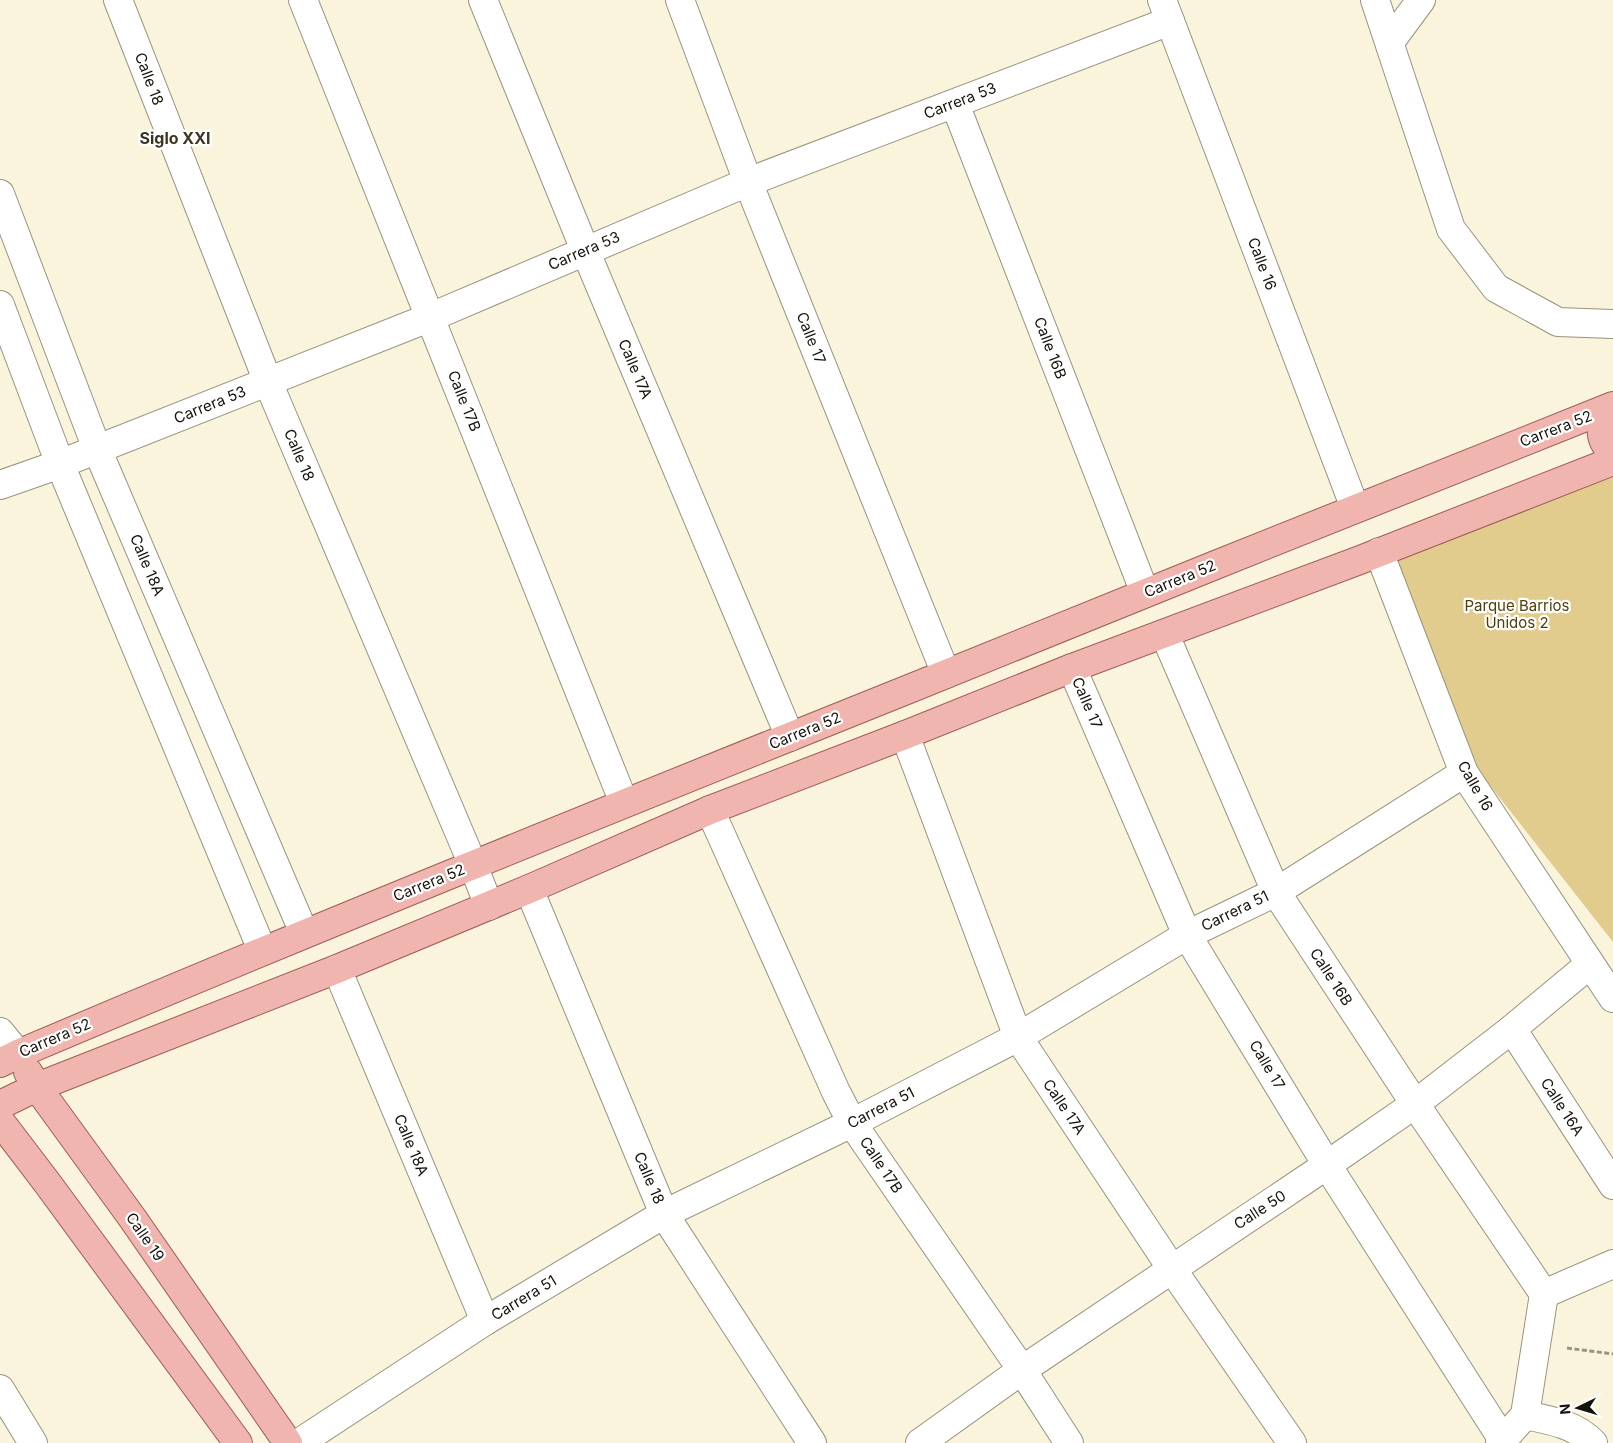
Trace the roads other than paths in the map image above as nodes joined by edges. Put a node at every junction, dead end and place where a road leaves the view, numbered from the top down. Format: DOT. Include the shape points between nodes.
graph roads {
  1 [pos="118,0"];
  2 [pos="303,0"];
  3 [pos="483,0"];
  4 [pos="680,0"];
  5 [pos="1375,0"];
  6 [pos="1421,0"];
  7 [pos="1166,10"];
  8 [pos="1390,42"];
  9 [pos="954,104"];
  10 [pos="748,182"];
  11 [pos="0,194"];
  12 [pos="585,250"];
  13 [pos="0,305"];
  14 [pos="430,317"];
  15 [pos="1613,324"];
  16 [pos="268,382"];
  17 [pos="1613,407"];
  18 [pos="97,449"];
  19 [pos="1613,451"];
  20 [pos="1613,462"];
  21 [pos="60,464"];
  22 [pos="0,485"];
  23 [pos="1355,508"];
  24 [pos="1378,552"];
  25 [pos="1145,593"];
  26 [pos="1165,635"];
  27 [pos="1072,668"];
  28 [pos="946,674"];
  29 [pos="904,735"];
  30 [pos="790,737"];
  31 [pos="1464,773"];
  32 [pos="624,803"];
  33 [pos="710,810"];
  34 [pos="473,865"];
  35 [pos="528,889"];
  36 [pos="1276,892"];
  37 [pos="489,906"];
  38 [pos="304,933"];
  39 [pos="1187,935"];
  40 [pos="262,950"];
  41 [pos="1590,964"];
  42 [pos="337,969"];
  43 [pos="1613,998"];
  44 [pos="1512,1029"];
  45 [pos="0,1032"];
  46 [pos="1018,1037"];
  47 [pos="9,1058"];
  48 [pos="37,1087"];
  49 [pos="1415,1104"];
  50 [pos="0,1105"];
  51 [pos="0,1122"];
  52 [pos="852,1124"];
  53 [pos="1327,1166"];
  54 [pos="1613,1185"];
  55 [pos="664,1214"];
  56 [pos="1613,1264"];
  57 [pos="1172,1268"];
  58 [pos="1544,1294"];
  59 [pos="485,1321"];
  60 [pos="1022,1370"];
  61 [pos="0,1388"];
  62 [pos="1524,1415"];
  63 [pos="932,1440"];
  64 [pos="1502,1442"];
  65 [pos="33,1443"];
  66 [pos="238,1443"];
  67 [pos="288,1443"];
  68 [pos="300,1443"];
  69 [pos="812,1443"];
  70 [pos="1069,1443"];
  71 [pos="1292,1443"];
  72 [pos="1592,1443"];
  1 -- 16 [label="street, Calle 18"];
  2 -- 14 [label="street, Calle 17B"];
  3 -- 12 [label="street, Calle 17A"];
  4 -- 10 [label="street, Calle 17"];
  5 -- 8 [label="street"];
  6 -- 8 [label="street"];
  7 -- 9 [label="street, Carrera 53"];
  7 -- 23 [label="street, Calle 16"];
  8 -- 15 [label="street" via="1451,229 1496,288 1558,322"];
  9 -- 10 [label="street, Carrera 53"];
  9 -- 25 [label="street, Calle 16B"];
  10 -- 12 [label="street, Carrera 53"];
  10 -- 28 [label="street, Calle 17"];
  11 -- 18 [label="street, Calle 18A"];
  12 -- 14 [label="street, Carrera 53"];
  12 -- 30 [label="street, Calle 17A"];
  13 -- 21 [label="street"];
  14 -- 16 [label="street, Carrera 53"];
  14 -- 32 [label="street, Calle 17B"];
  16 -- 18 [label="street, Carrera 53"];
  16 -- 34 [label="street, Calle 18"];
  17 -- 19 [label="main road" via="1606,412 1601,432 1607,447"];
  17 -- 23 [label="main road, Carrera 52"];
  18 -- 21 [label="street, Carrera 53"];
  18 -- 38 [label="street, Calle 18A"];
  20 -- 24 [label="main road"];
  21 -- 22 [label="street, Carrera 53"];
  21 -- 40 [label="street"];
  23 -- 25 [label="main road, Carrera 52"];
  24 -- 26 [label="main road"];
  24 -- 31 [label="street, Calle 16"];
  25 -- 28 [label="main road, Carrera 52"];
  26 -- 27 [label="main road"];
  26 -- 36 [label="street, Calle 16B"];
  27 -- 29 [label="main road"];
  27 -- 39 [label="street, Calle 17"];
  28 -- 30 [label="main road, Carrera 52"];
  29 -- 33 [label="main road"];
  29 -- 46 [label="street, Calle 17A"];
  30 -- 32 [label="main road, Carrera 52"];
  31 -- 36 [label="street, Carrera 51"];
  31 -- 41 [label="street, Calle 16"];
  32 -- 34 [label="main road, Carrera 52"];
  33 -- 35 [label="main road"];
  33 -- 52 [label="street, Calle 17B"];
  34 -- 37 [label="street, Calle 18"];
  34 -- 38 [label="main road, Carrera 52"];
  35 -- 37 [label="main road"];
  35 -- 55 [label="street, Calle 18"];
  36 -- 39 [label="street, Carrera 51"];
  36 -- 49 [label="street, Calle 16B"];
  37 -- 42 [label="main road"];
  38 -- 40 [label="main road, Carrera 52"];
  39 -- 46 [label="street, Carrera 51"];
  39 -- 53 [label="street, Calle 17"];
  40 -- 47 [label="main road, Carrera 52"];
  41 -- 43 [label="street, Calle 16"];
  41 -- 44 [label="street, Calle 50"];
  42 -- 48 [label="main road"];
  42 -- 59 [label="street, Calle 18A"];
  44 -- 49 [label="street, Calle 50"];
  44 -- 54 [label="street, Calle 16A"];
  45 -- 47 [label="street, Calle 19"];
  46 -- 52 [label="street, Carrera 51"];
  46 -- 57 [label="street, Calle 17A"];
  47 -- 48 [label="main road, Calle 19"];
  48 -- 50 [label="main road"];
  48 -- 67 [label="main road, Calle 19"];
  49 -- 53 [label="street, Calle 50"];
  49 -- 58 [label="street, Calle 16B"];
  51 -- 66 [label="main road"];
  52 -- 55 [label="street, Carrera 51"];
  52 -- 60 [label="street, Calle 17B"];
  53 -- 57 [label="street, Calle 50"];
  53 -- 64 [label="street, Calle 17"];
  55 -- 59 [label="street, Carrera 51"];
  55 -- 69 [label="street, Calle 18"];
  56 -- 58 [label="street"];
  57 -- 60 [label="street, Calle 50"];
  57 -- 71 [label="street, Calle 17A"];
  58 -- 62 [label="street"];
  59 -- 68 [label="street, Carrera 51"];
  60 -- 63 [label="street, Calle 50"];
  60 -- 70 [label="street, Calle 17B"];
  61 -- 65 [label="street"];
  62 -- 64 [label="street"];
  62 -- 72 [label="street" via="1557,1422 1584,1433"];
}
